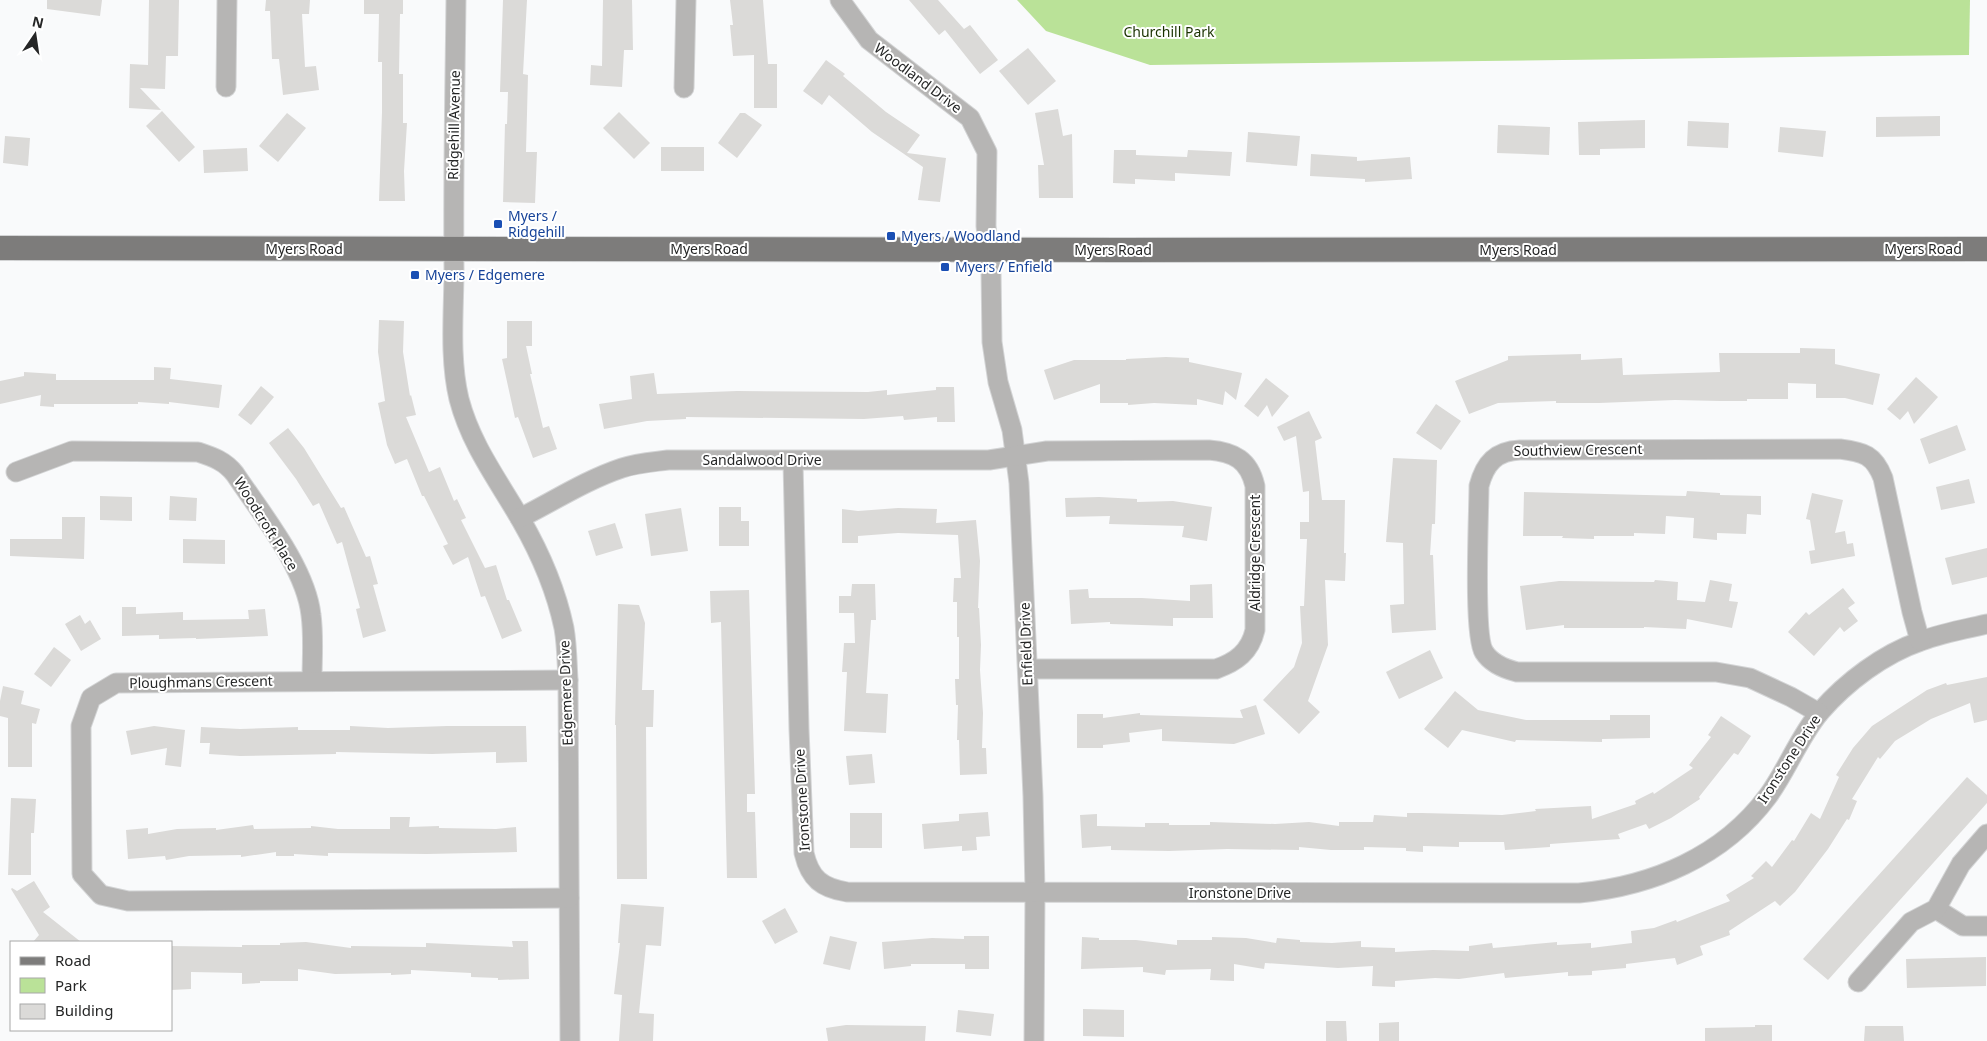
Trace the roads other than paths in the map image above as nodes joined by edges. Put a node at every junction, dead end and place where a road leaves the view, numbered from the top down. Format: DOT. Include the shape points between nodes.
graph roads {
  1 [pos="227,0"];
  2 [pos="456,0"];
  3 [pos="686,0"];
  4 [pos="840,0"];
  5 [pos="226,87"];
  6 [pos="684,88"];
  7 [pos="0,248"];
  8 [pos="454,249"];
  9 [pos="988,249"];
  10 [pos="1987,249"];
  11 [pos="1016,456"];
  12 [pos="793,461"];
  13 [pos="16,472"];
  14 [pos="520,518"];
  15 [pos="1987,624"];
  16 [pos="1920,641"];
  17 [pos="1028,669"];
  18 [pos="568,680"];
  19 [pos="312,681"];
  20 [pos="1819,713"];
  21 [pos="1987,834"];
  22 [pos="1035,892"];
  23 [pos="569,898"];
  24 [pos="1936,909"];
  25 [pos="1987,926"];
  26 [pos="1858,982"];
  27 [pos="570,1041"];
  28 [pos="1034,1041"];
  1 -- 5 [label="street"];
  2 -- 8 [label="street, Ridgehill Avenue"];
  3 -- 6 [label="street"];
  4 -- 9 [label="street, Woodland Drive" via="869,40 970,118 987,152"];
  7 -- 8 [label="main road, Myers Road"];
  8 -- 9 [label="main road, Myers Road"];
  8 -- 14 [label="street, Edgemere Drive" via="454,337 459,399 484,460"];
  9 -- 10 [label="main road, Myers Road"];
  9 -- 11 [label="street, Enfield Drive" via="994,362"];
  11 -- 12 [label="street, Sandalwood Drive" via="989,460"];
  11 -- 17 [label="street, Enfield Drive"];
  11 -- 17 [label="street, Aldridge Crescent" via="1047,451 1220,451 1240,458 1255,486 1254,630 1252,641 1240,657 1216,669"];
  12 -- 14 [label="street, Sandalwood Drive" via="678,460 644,463 583,484"];
  12 -- 22 [label="street, Ironstone Drive" via="804,843 812,875 833,890 848,892"];
  13 -- 19 [label="street, Woodcroft Place" via="72,451 198,452 224,462 290,558 303,584 311,615"];
  14 -- 18 [label="street, Edgemere Drive" via="537,549 556,598 564,630"];
  15 -- 16 [label="street, Ironstone Drive"];
  16 -- 20 [label="street, Ironstone Drive" via="1866,671"];
  16 -- 20 [label="street, Southview Crescent" via="1883,478 1873,459 1864,453 1840,449 1508,450 1489,463 1479,486 1478,627 1484,651 1495,662 1517,672 1699,671 1730,674 1769,686"];
  17 -- 22 [label="street, Enfield Drive"];
  18 -- 19 [label="street, Ploughmans Crescent"];
  18 -- 23 [label="street, Edgemere Drive"];
  19 -- 23 [label="street, Ploughmans Crescent" via="116,683 91,698 81,726 82,874 101,895 128,901"];
  20 -- 22 [label="street, Ironstone Drive" via="1768,796 1731,834 1687,864 1633,885 1579,894"];
  21 -- 24 [label="street" via="1961,864"];
  22 -- 28 [label="street, Enfield Drive"];
  23 -- 27 [label="street, Edgemere Drive"];
  24 -- 25 [label="street" via="1963,926"];
  24 -- 26 [label="street" via="1911,922"];
}
